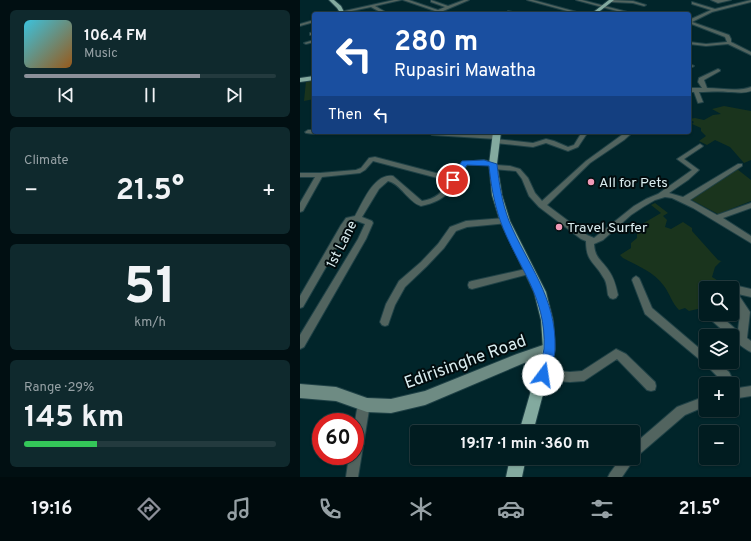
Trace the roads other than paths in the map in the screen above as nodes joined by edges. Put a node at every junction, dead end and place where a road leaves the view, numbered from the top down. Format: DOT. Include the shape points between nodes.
graph roads {
  1 [pos="331,0"];
  2 [pos="400,0"];
  3 [pos="404,0"];
  4 [pos="467,0"];
  5 [pos="529,0"];
  6 [pos="578,0"];
  7 [pos="612,0"];
  8 [pos="712,0"];
  9 [pos="729,0"];
  10 [pos="751,1"];
  11 [pos="432,2"];
  12 [pos="693,3"];
  13 [pos="644,5"];
  14 [pos="372,6"];
  15 [pos="602,6"];
  16 [pos="448,7"];
  17 [pos="715,10"];
  18 [pos="342,12"];
  19 [pos="346,12"];
  20 [pos="383,12"];
  21 [pos="434,12"];
  22 [pos="438,12"];
  23 [pos="574,12"];
  24 [pos="595,12"];
  25 [pos="624,12"];
  26 [pos="691,21"];
  27 [pos="312,22"];
  28 [pos="691,23"];
  29 [pos="300,24"];
  30 [pos="312,42"];
  31 [pos="306,43"];
  32 [pos="691,43"];
  33 [pos="729,43"];
  34 [pos="751,54"];
  35 [pos="718,70"];
  36 [pos="312,78"];
  37 [pos="300,80"];
  38 [pos="751,89"];
  39 [pos="691,90"];
  40 [pos="696,91"];
  41 [pos="706,91"];
  42 [pos="700,102"];
  43 [pos="434,134"];
  44 [pos="584,134"];
  45 [pos="628,134"];
  46 [pos="496,137"];
  47 [pos="700,146"];
  48 [pos="740,165"];
  49 [pos="493,166"];
  50 [pos="300,175"];
  51 [pos="320,175"];
  52 [pos="453,180"];
  53 [pos="660,195"];
  54 [pos="684,200"];
  55 [pos="542,205"];
  56 [pos="747,206"];
  57 [pos="300,209"];
  58 [pos="751,213"];
  59 [pos="358,218"];
  60 [pos="716,218"];
  61 [pos="505,221"];
  62 [pos="590,239"];
  63 [pos="751,240"];
  64 [pos="530,271"];
  65 [pos="636,280"];
  66 [pos="472,285"];
  67 [pos="739,290"];
  68 [pos="751,293"];
  69 [pos="613,295"];
  70 [pos="739,303"];
  71 [pos="300,304"];
  72 [pos="719,321"];
  73 [pos="385,322"];
  74 [pos="742,340"];
  75 [pos="300,344"];
  76 [pos="751,347"];
  77 [pos="549,349"];
  78 [pos="699,354"];
  79 [pos="717,369"];
  80 [pos="543,375"];
  81 [pos="726,377"];
  82 [pos="651,386"];
  83 [pos="739,390"];
  84 [pos="300,391"];
  85 [pos="751,391"];
  86 [pos="364,404"];
  87 [pos="699,404"];
  88 [pos="528,425"];
  89 [pos="640,447"];
  90 [pos="517,465"];
  91 [pos="623,465"];
  92 [pos="352,477"];
  93 [pos="514,477"];
  94 [pos="614,477"];
  1 -- 18 [label="main road" via="339,6"];
  2 -- 14 [label="street"];
  3 -- 21 [label="street"];
  4 -- 16 [label="street"];
  5 -- 23 [label="street"];
  6 -- 15 [label="street"];
  7 -- 13 [label="street"];
  7 -- 15 [label="main road"];
  8 -- 9 [label="street"];
  10 -- 17 [label="street"];
  11 -- 16 [label="street"];
  12 -- 17 [label="street"];
  14 -- 19 [label="street"];
  14 -- 20 [label="street"];
  15 -- 24 [label="main road"];
  15 -- 25 [label="street"];
  16 -- 22 [label="street"];
  17 -- 26 [label="street"];
  27 -- 29 [label="street"];
  28 -- 33 [label="street" via="727,36"];
  30 -- 31 [label="street"];
  32 -- 33 [label="street"];
  33 -- 34 [label="street"];
  35 -- 41 [label="street" via="701,79 700,82"];
  36 -- 37 [label="main road"];
  38 -- 41 [label="street" via="744,92"];
  39 -- 40 [label="street"];
  40 -- 41 [label="street"];
  40 -- 42 [label="street"];
  43 -- 46 [label="street"];
  44 -- 46 [label="street" via="576,146 568,149 546,141 533,145"];
  45 -- 55 [label="street" via="588,162"];
  46 -- 49 [label="main road"];
  47 -- 53 [label="street" via="680,159 696,170"];
  48 -- 54 [label="street"];
  49 -- 52 [label="street" via="484,162 465,163"];
  49 -- 55 [label="street" via="518,170 525,178 532,194"];
  49 -- 61 [label="main road" via="497,195"];
  50 -- 51 [label="street"];
  51 -- 52 [label="street" via="358,172 375,159"];
  51 -- 57 [label="street"];
  52 -- 59 [label="street, 1st Lane" via="445,194 435,202 421,204 400,184 387,177 372,193"];
  53 -- 54 [label="street" via="670,195"];
  53 -- 62 [label="street" via="634,209 602,237 595,241"];
  54 -- 60 [label="street"];
  55 -- 62 [label="street"];
  56 -- 58 [label="street"];
  56 -- 60 [label="street"];
  59 -- 71 [label="street" via="349,220 344,227"];
  59 -- 75 [label="street, 1st Lane" via="369,223 362,239"];
  60 -- 63 [label="street"];
  61 -- 64 [label="main road"];
  61 -- 73 [label="street" via="466,224 453,229 441,246 402,284"];
  62 -- 69 [label="street" via="591,254 609,280"];
  64 -- 66 [label="street"];
  64 -- 77 [label="main road" via="540,292 547,320"];
  65 -- 78 [label="street" via="648,311"];
  67 -- 68 [label="street"];
  70 -- 74 [label="street" via="745,312"];
  72 -- 74 [label="street"];
  74 -- 76 [label="street"];
  77 -- 80 [label="main road"];
  77 -- 86 [label="main road, Edirisinghe Road" via="425,398 392,406"];
  79 -- 81 [label="street"];
  80 -- 82 [label="street" via="570,378 584,376 616,354"];
  80 -- 88 [label="main road"];
  83 -- 85 [label="street"];
  84 -- 86 [label="main road, Edirisinghe Road" via="336,394"];
  86 -- 92 [label="street"];
  87 -- 89 [label="street" via="681,411"];
  90 -- 93 [label="main road"];
  91 -- 94 [label="street"];
}
